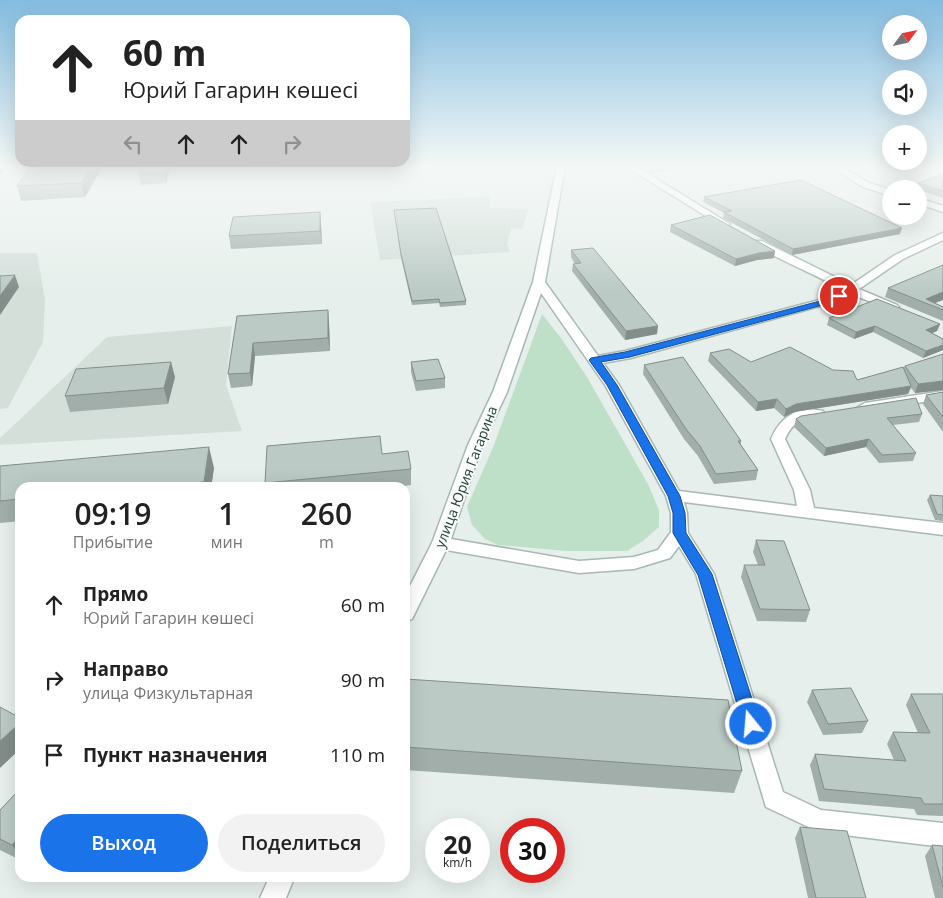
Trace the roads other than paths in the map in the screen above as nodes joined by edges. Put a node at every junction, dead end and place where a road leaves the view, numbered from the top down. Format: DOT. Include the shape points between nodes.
graph roads {
  1 [pos="553,208"];
  2 [pos="695,208"];
  3 [pos="943,236"];
  4 [pos="539,282"];
  5 [pos="851,290"];
  6 [pos="906,312"];
  7 [pos="594,360"];
  8 [pos="943,395"];
  9 [pos="849,409"];
  10 [pos="831,412"];
  11 [pos="674,496"];
  12 [pos="806,511"];
  13 [pos="943,529"];
  14 [pos="680,533"];
  15 [pos="441,543"];
  16 [pos="410,604"];
  17 [pos="943,835"];
  18 [pos="280,882"];
  19 [pos="273,898"];
  1 -- 4 [label="street, улица Юрия Гагарина"];
  2 -- 5 [label="street"];
  3 -- 5 [label="street" via="899,257"];
  4 -- 7 [label="street"];
  4 -- 15 [label="street, улица Юрия Гагарина" via="500,392 475,445"];
  5 -- 6 [label="street"];
  5 -- 7 [label="street" via="827,301 626,355"];
  7 -- 11 [label="street" via="612,385"];
  8 -- 9 [label="street"];
  10 -- 12 [label="street" via="794,418 783,425 778,439 802,490"];
  11 -- 12 [label="street"];
  11 -- 14 [label="street"];
  12 -- 13 [label="street"];
  14 -- 15 [label="street" via="664,554 634,563 579,568"];
  14 -- 17 [label="street" via="705,574 774,799 819,821"];
  15 -- 16 [label="street, улица Юрия Гагарина"];
  18 -- 19 [label="street"];
}
